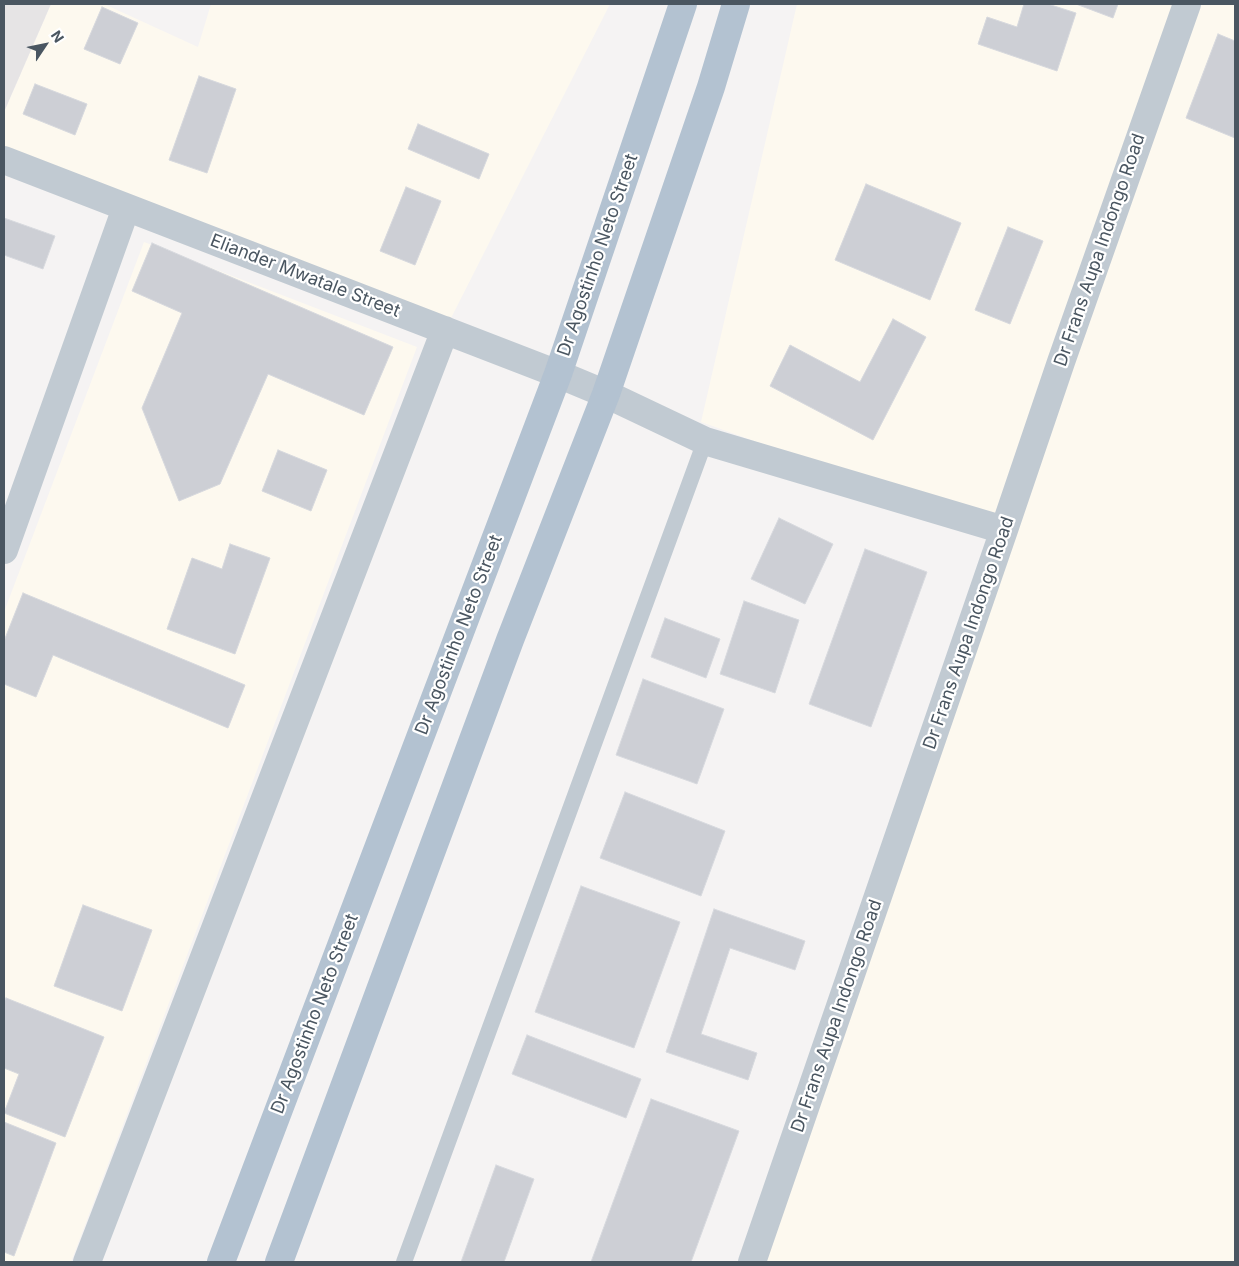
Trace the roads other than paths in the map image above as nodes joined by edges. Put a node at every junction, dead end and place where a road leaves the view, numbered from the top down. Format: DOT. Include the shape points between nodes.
graph roads {
  1 [pos="684,4"];
  2 [pos="736,4"];
  3 [pos="1187,4"];
  4 [pos="4,160"];
  5 [pos="126,208"];
  6 [pos="446,330"];
  7 [pos="558,374"];
  8 [pos="606,394"];
  9 [pos="705,441"];
  10 [pos="1004,530"];
  11 [pos="4,550"];
  12 [pos="87,1262"];
  13 [pos="221,1262"];
  14 [pos="279,1262"];
  15 [pos="404,1262"];
  16 [pos="752,1262"];
  1 -- 7 [label="main road, Dr Agostinho Neto Street"];
  2 -- 8 [label="main road" via="711,87"];
  3 -- 10 [label="street, Dr Frans Aupa Indongo Road"];
  4 -- 5 [label="street, Eliander Mwatale Street"];
  5 -- 6 [label="street, Eliander Mwatale Street"];
  5 -- 11 [label="street"];
  6 -- 7 [label="street, Eliander Mwatale Street"];
  6 -- 12 [label="street"];
  7 -- 8 [label="street, Eliander Mwatale Street"];
  7 -- 13 [label="main road, Dr Agostinho Neto Street"];
  8 -- 9 [label="street, Eliander Mwatale Street"];
  8 -- 14 [label="main road" via="510,640"];
  9 -- 10 [label="street, Eliander Mwatale Street"];
  9 -- 15 [label="lane"];
  10 -- 16 [label="street, Dr Frans Aupa Indongo Road"];
}
